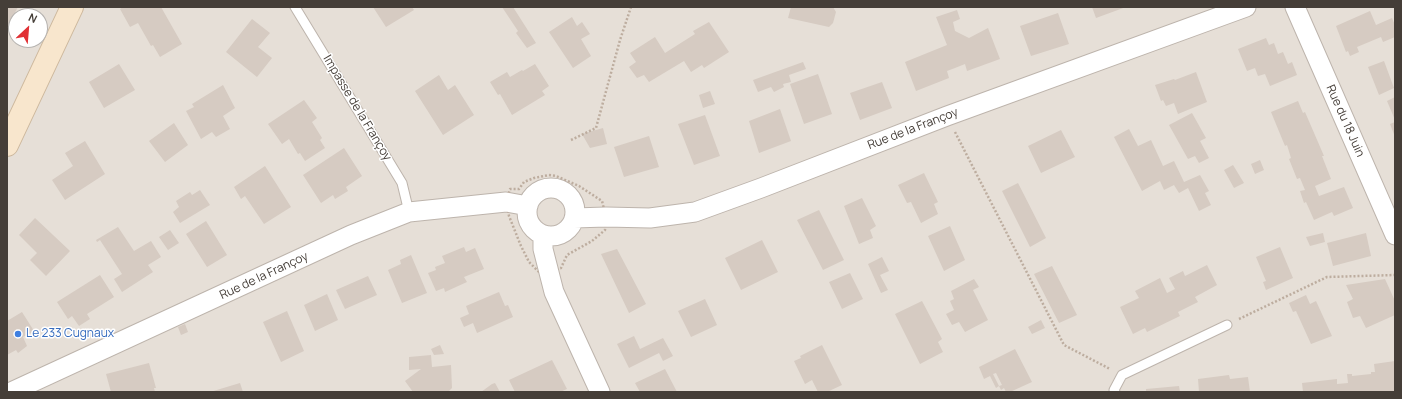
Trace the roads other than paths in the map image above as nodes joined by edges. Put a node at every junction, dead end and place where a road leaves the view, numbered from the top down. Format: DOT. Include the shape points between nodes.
graph roads {
  1 [pos="72,7"];
  2 [pos="296,7"];
  3 [pos="1246,7"];
  4 [pos="1295,7"];
  5 [pos="7,145"];
  6 [pos="528,206"];
  7 [pos="409,212"];
  8 [pos="574,218"];
  9 [pos="543,234"];
  10 [pos="1395,235"];
  11 [pos="1227,325"];
  12 [pos="11,392"];
  13 [pos="600,392"];
  14 [pos="1115,392"];
  1 -- 5 [label="street"];
  2 -- 7 [label="lane, Impasse de la Françoy" via="402,183"];
  3 -- 8 [label="street, Rue de la Françoy" via="947,116 696,212 650,218"];
  4 -- 10 [label="street, Rue du 18 Juin"];
  6 -- 7 [label="street, Rue de la Françoy" via="506,202"];
  6 -- 8 [label="street" via="538,192 547,188 558,189 572,201"];
  6 -- 9 [label="street" via="531,225"];
  7 -- 12 [label="street, Rue de la Françoy" via="351,235"];
  8 -- 9 [label="street" via="564,232 555,236"];
  9 -- 13 [label="street" via="543,249 554,292"];
  11 -- 14 [label="lane" via="1122,375"];
}
